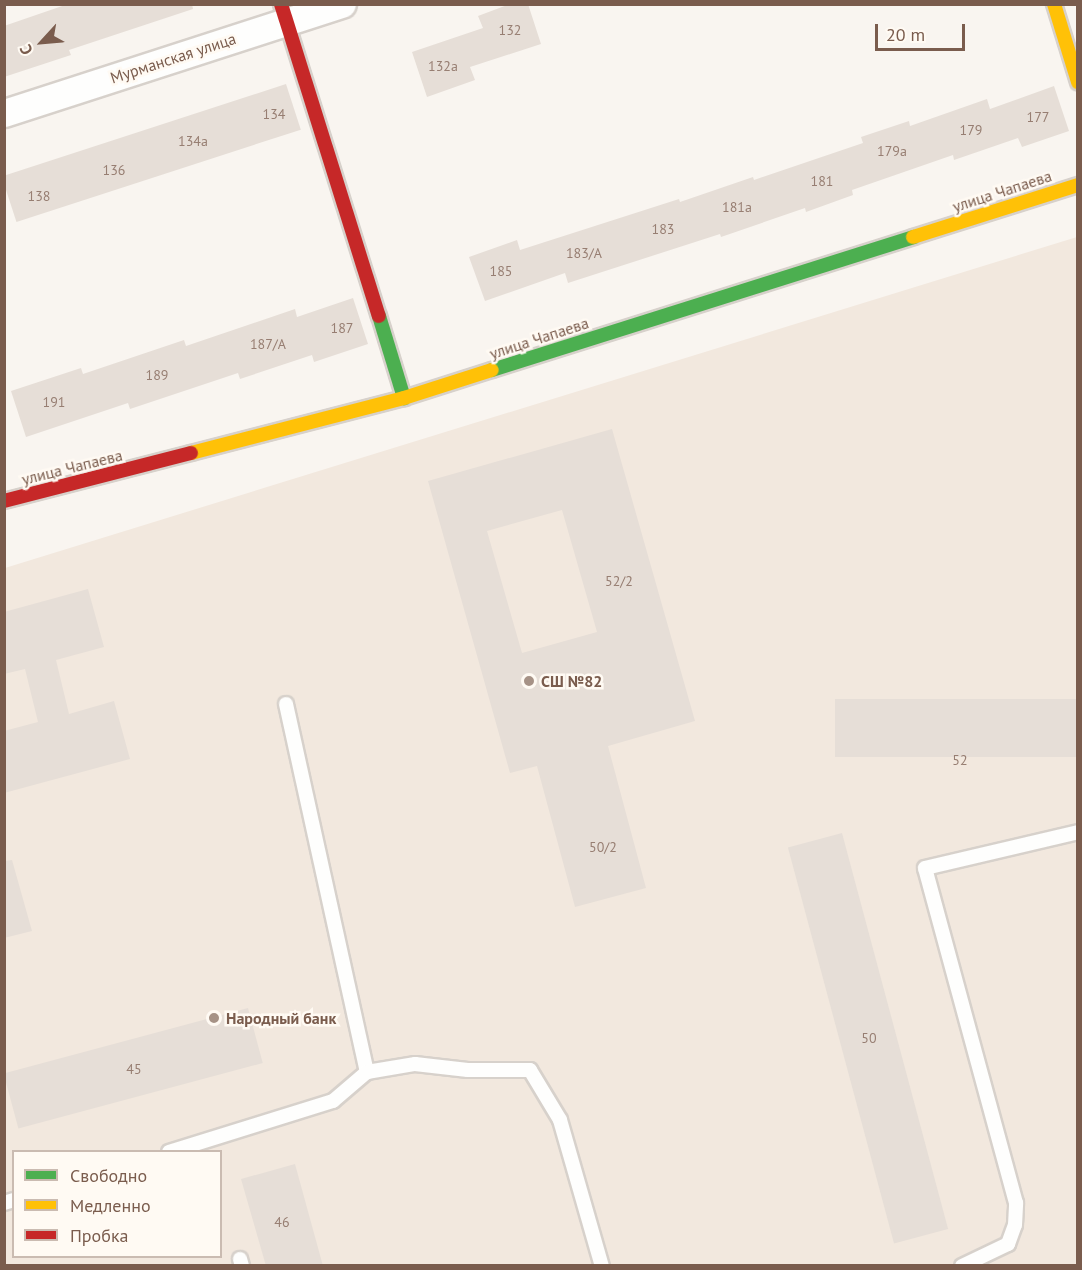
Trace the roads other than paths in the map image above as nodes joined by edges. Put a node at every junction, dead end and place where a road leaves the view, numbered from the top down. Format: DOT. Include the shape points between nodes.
graph roads {
  1 [pos="342,4"];
  2 [pos="1054,4"];
  3 [pos="284,13"];
  4 [pos="1077,82"];
  5 [pos="4,113"];
  6 [pos="1077,185"];
  7 [pos="404,398"];
  8 [pos="4,501"];
  9 [pos="286,704"];
  10 [pos="1077,832"];
  11 [pos="367,1072"];
  12 [pos="175,1150"];
  13 [pos="602,1266"];
  14 [pos="962,1266"];
  1 -- 3 [label="street, Мурманская улица"];
  2 -- 4 [label="street"];
  3 -- 5 [label="street, Мурманская улица"];
  3 -- 7 [label="street"];
  6 -- 7 [label="street, улица Чапаева"];
  7 -- 8 [label="street, улица Чапаева"];
  9 -- 11 [label="lane"];
  10 -- 14 [label="lane" via="925,868 1016,1203 1015,1225 1008,1244"];
  11 -- 12 [label="lane" via="333,1101"];
  11 -- 13 [label="lane" via="415,1064 468,1070 530,1070 560,1120"];
}
